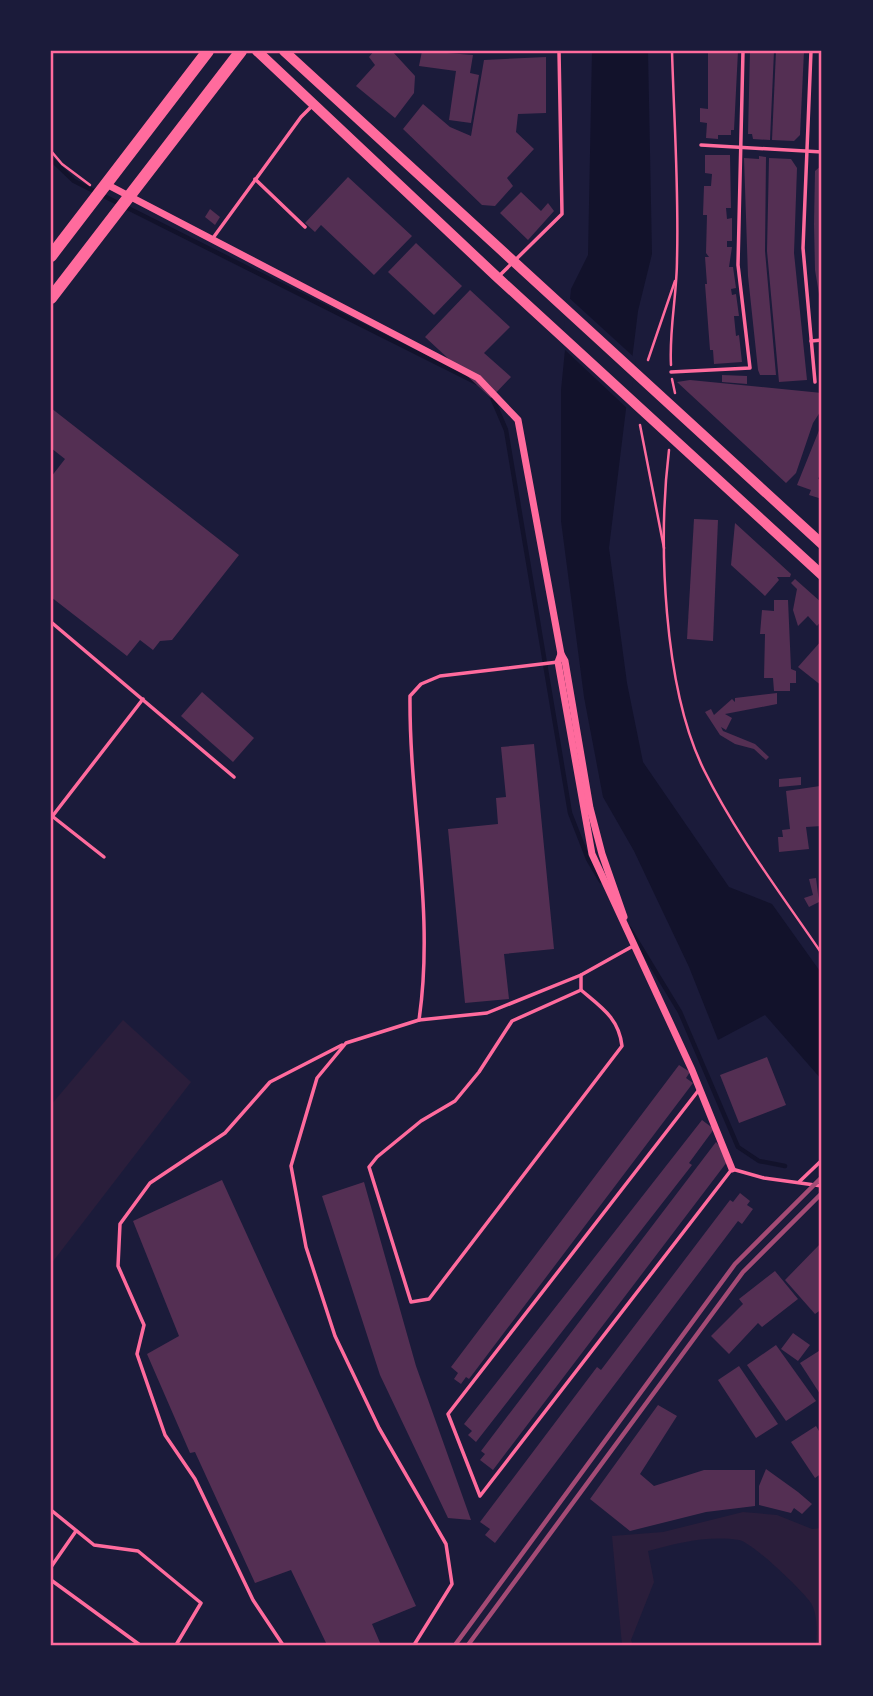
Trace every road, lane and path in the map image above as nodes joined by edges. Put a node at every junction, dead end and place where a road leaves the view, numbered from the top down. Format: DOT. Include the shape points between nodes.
graph roads {
  1 [pos="208,51"];
  2 [pos="240,51"];
  3 [pos="257,51"];
  4 [pos="284,51"];
  5 [pos="559,51"];
  6 [pos="672,51"];
  7 [pos="743,51"];
  8 [pos="811,51"];
  9 [pos="314,104"];
  10 [pos="701,145"];
  11 [pos="740,146"];
  12 [pos="51,151"];
  13 [pos="807,151"];
  14 [pos="822,152"];
  15 [pos="255,179"];
  16 [pos="104,188"];
  17 [pos="129,198"];
  18 [pos="305,227"];
  19 [pos="211,240"];
  20 [pos="51,256"];
  21 [pos="514,264"];
  22 [pos="677,275"];
  23 [pos="497,277"];
  24 [pos="51,298"];
  25 [pos="822,340"];
  26 [pos="811,341"];
  27 [pos="648,360"];
  28 [pos="671,372"];
  29 [pos="815,382"];
  30 [pos="679,414"];
  31 [pos="640,425"];
  32 [pos="671,436"];
  33 [pos="822,544"];
  34 [pos="665,551"];
  35 [pos="822,575"];
  36 [pos="51,622"];
  37 [pos="559,658"];
  38 [pos="144,699"];
  39 [pos="234,777"];
  40 [pos="51,817"];
  41 [pos="104,858"];
  42 [pos="633,946"];
  43 [pos="822,954"];
  44 [pos="581,975"];
  45 [pos="581,990"];
  46 [pos="419,1020"];
  47 [pos="346,1043"];
  48 [pos="698,1091"];
  49 [pos="822,1160"];
  50 [pos="732,1169"];
  51 [pos="799,1182"];
  52 [pos="822,1186"];
  53 [pos="51,1510"];
  54 [pos="77,1531"];
  55 [pos="51,1567"];
  56 [pos="51,1580"];
  57 [pos="140,1645"];
  58 [pos="176,1645"];
  59 [pos="283,1645"];
  60 [pos="414,1645"];
  1 -- 16 [label="main road"];
  2 -- 17 [label="main road"];
  3 -- 9 [label="main road"];
  4 -- 21 [label="main road"];
  5 -- 21 [label="lane" via="562,214"];
  6 -- 22 [label="path" via="679,182"];
  7 -- 11 [label="lane"];
  8 -- 13 [label="lane"];
  9 -- 15 [label="lane"];
  9 -- 23 [label="main road"];
  10 -- 11 [label="lane"];
  11 -- 13 [label="lane"];
  11 -- 28 [label="lane" via="738,265 750,368"];
  12 -- 16 [label="path" via="76,177"];
  13 -- 14 [label="lane"];
  13 -- 26 [label="lane" via="803,248"];
  15 -- 18 [label="lane"];
  15 -- 19 [label="lane"];
  16 -- 17 [label="street"];
  16 -- 20 [label="main road"];
  17 -- 19 [label="street"];
  17 -- 24 [label="main road"];
  19 -- 37 [label="street" via="478,378 518,420"];
  21 -- 23 [label="lane"];
  21 -- 30 [label="main road"];
  22 -- 27 [label="path"];
  22 -- 28 [label="path"];
  23 -- 32 [label="main road"];
  25 -- 26 [label="lane"];
  26 -- 29 [label="lane"];
  28 -- 30 [label="path"];
  30 -- 33 [label="main road"];
  31 -- 34 [label="path"];
  32 -- 34 [label="path"];
  32 -- 35 [label="main road"];
  34 -- 43 [label="path" via="668,628 684,709 704,769"];
  36 -- 38 [label="lane"];
  37 -- 42 [label="street" via="565,661 593,820"];
  37 -- 46 [label="lane" via="440,676 421,684 410,696 425,895 426,975"];
  38 -- 39 [label="lane"];
  38 -- 40 [label="lane"];
  40 -- 41 [label="lane"];
  42 -- 44 [label="lane"];
  42 -- 48 [label="street"];
  44 -- 45 [label="lane"];
  44 -- 46 [label="lane" via="487,1013"];
  45 -- 45 [label="lane" via="512,1021 454,1101 421,1121 369,1167 411,1302 429,1299 622,1046 620,1029 611,1015"];
  46 -- 47 [label="lane"];
  47 -- 59 [label="lane" via="270,1082 225,1133 150,1183 120,1224 118,1266 144,1325 137,1354 165,1435 195,1479 253,1600"];
  47 -- 60 [label="lane" via="317,1078 291,1166 306,1247 335,1336 379,1428 446,1544 452,1584"];
  48 -- 50 [label="street"];
  48 -- 50 [label="lane" via="448,1415 480,1496"];
  49 -- 51 [label="lane"];
  50 -- 51 [label="lane"];
  51 -- 52 [label="lane"];
  53 -- 54 [label="lane"];
  54 -- 55 [label="lane"];
  54 -- 58 [label="lane" via="94,1545 138,1551 201,1603"];
  56 -- 57 [label="lane"];
}
